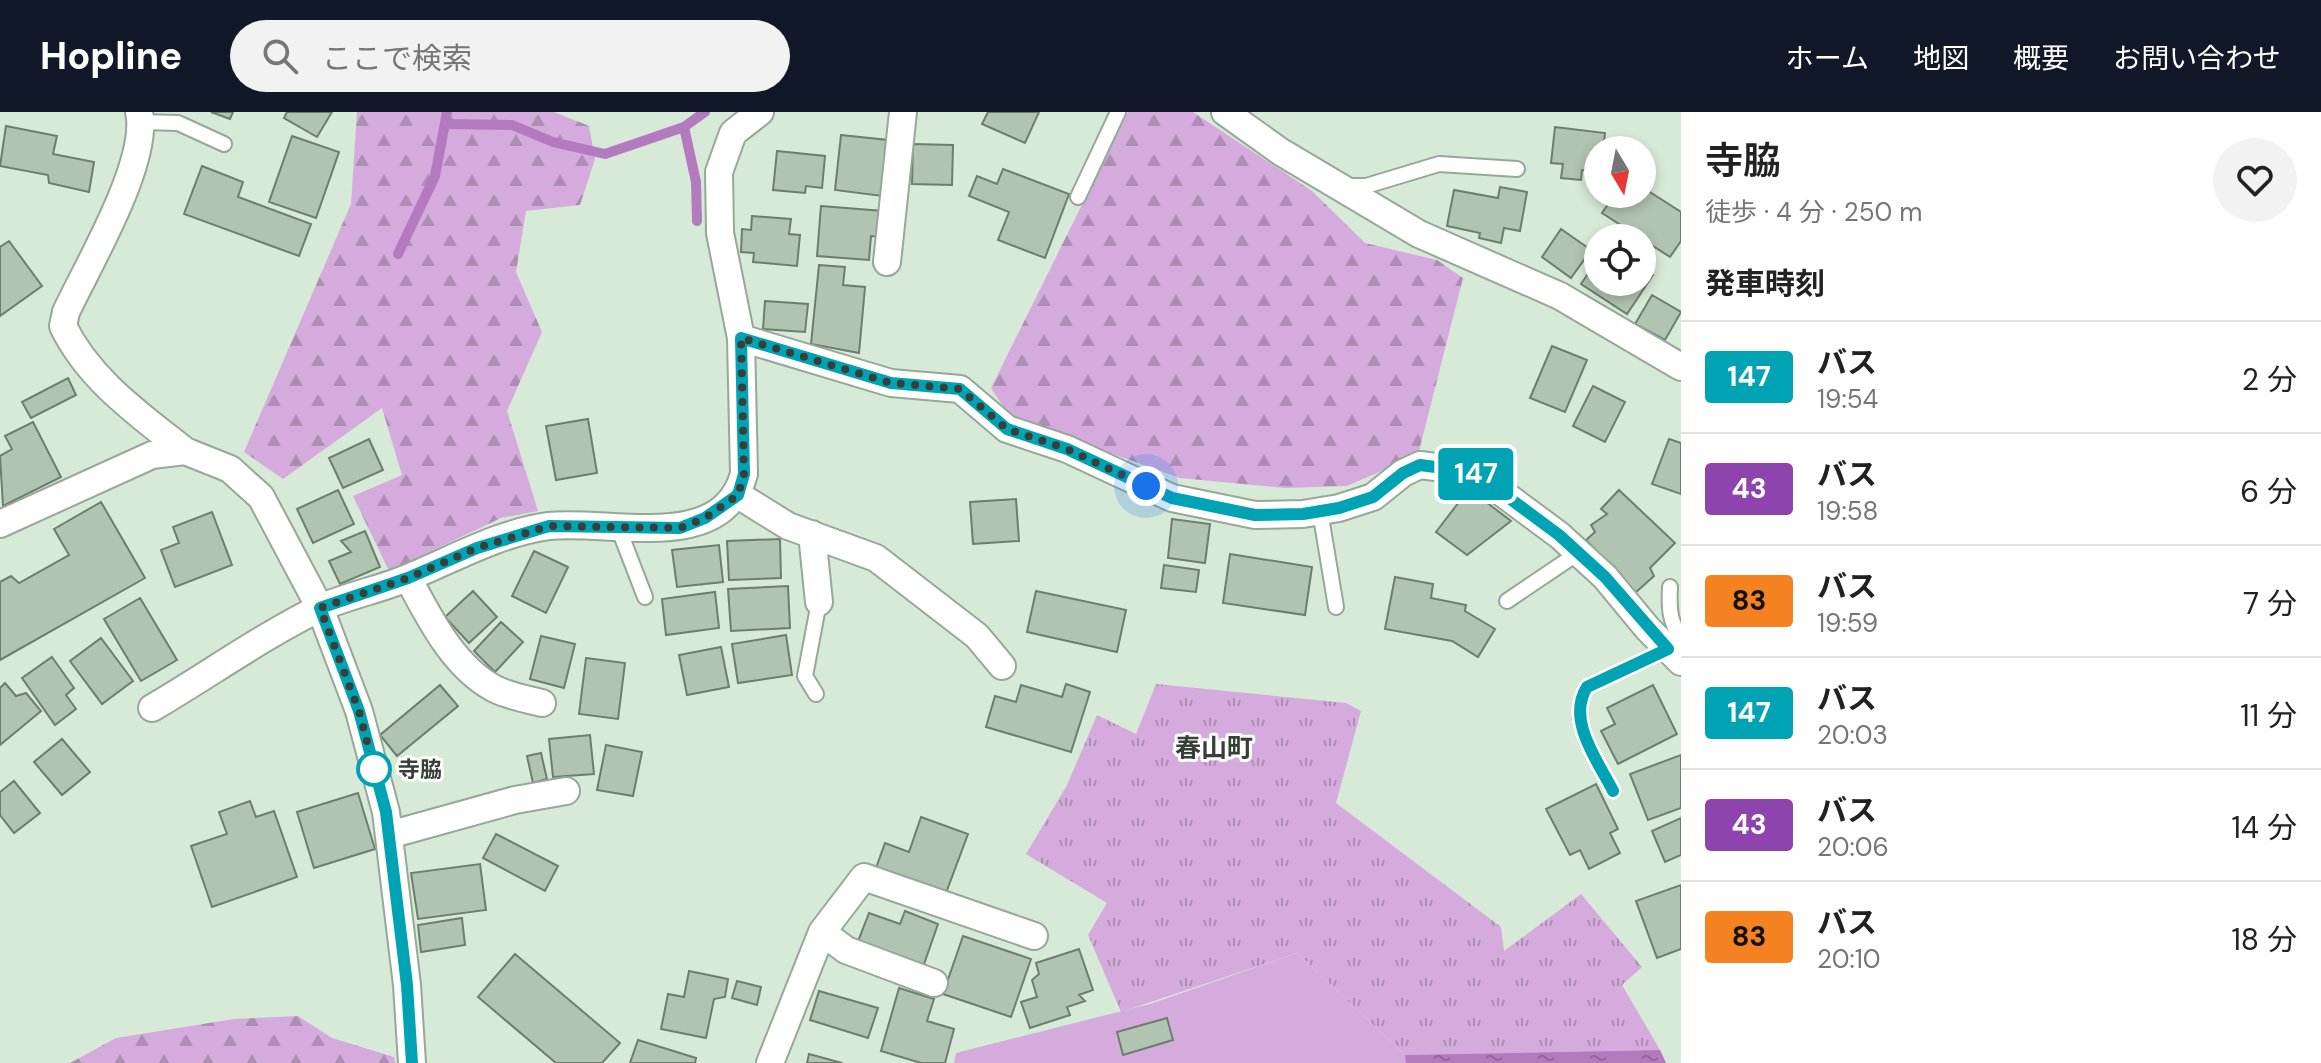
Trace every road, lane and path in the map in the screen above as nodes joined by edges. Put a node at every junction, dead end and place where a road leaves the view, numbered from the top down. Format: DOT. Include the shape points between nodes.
graph roads {
  1 [pos="760,112"];
  2 [pos="903,112"];
  3 [pos="1118,112"];
  4 [pos="1225,112"];
  5 [pos="140,117"];
  6 [pos="224,144"];
  7 [pos="1517,169"];
  8 [pos="1338,187"];
  9 [pos="1078,197"];
  10 [pos="887,262"];
  11 [pos="741,338"];
  12 [pos="1681,367"];
  13 [pos="185,451"];
  14 [pos="738,495"];
  15 [pos="1320,511"];
  16 [pos="0,524"];
  17 [pos="618,527"];
  18 [pos="812,534"];
  19 [pos="1578,553"];
  20 [pos="408,578"];
  21 [pos="1670,587"];
  22 [pos="645,597"];
  23 [pos="1507,601"];
  24 [pos="819,602"];
  25 [pos="1336,607"];
  26 [pos="320,608"];
  27 [pos="1678,647"];
  28 [pos="1002,666"];
  29 [pos="816,694"];
  30 [pos="542,703"];
  31 [pos="152,708"];
  32 [pos="566,791"];
  33 [pos="1613,791"];
  34 [pos="389,835"];
  35 [pos="822,932"];
  36 [pos="1034,936"];
  37 [pos="934,983"];
  38 [pos="412,1063"];
  39 [pos="770,1063"];
  1 -- 11 [label="street" via="733,133 719,172 720,233"];
  2 -- 10 [label="street"];
  3 -- 9 [label="lane"];
  4 -- 8 [label="street"];
  5 -- 6 [label="lane" via="178,123"];
  5 -- 13 [label="street" via="141,142 131,174 63,326 81,357 120,399"];
  7 -- 8 [label="lane" via="1439,164 1366,186"];
  8 -- 12 [label="street" via="1419,234 1560,296"];
  11 -- 14 [label="street" via="744,474"];
  11 -- 15 [label="street" via="891,383 960,389 1007,429 1067,449 1172,498 1255,515"];
  13 -- 16 [label="street" via="152,455"];
  13 -- 26 [label="street" via="230,469 261,497"];
  14 -- 17 [label="street" via="680,528"];
  14 -- 18 [label="street" via="788,526"];
  15 -- 19 [label="street" via="1373,497 1420,465 1474,472"];
  15 -- 25 [label="lane"];
  17 -- 20 [label="street" via="549,526 477,548"];
  17 -- 22 [label="lane"];
  18 -- 24 [label="street"];
  18 -- 28 [label="street" via="876,558 977,636"];
  19 -- 23 [label="lane"];
  19 -- 27 [label="street"];
  20 -- 26 [label="street"];
  20 -- 30 [label="street" via="436,631 471,669 493,688"];
  21 -- 27 [label="lane" via="1668,610"];
  24 -- 29 [label="lane" via="805,676"];
  26 -- 31 [label="street"];
  26 -- 34 [label="street" via="359,711"];
  27 -- 33 [label="lane" via="1587,687 1580,698 1583,730"];
  32 -- 34 [label="street"];
  34 -- 38 [label="street"];
  35 -- 36 [label="street" via="864,877"];
  35 -- 37 [label="street" via="846,950"];
  35 -- 39 [label="street"];
}
